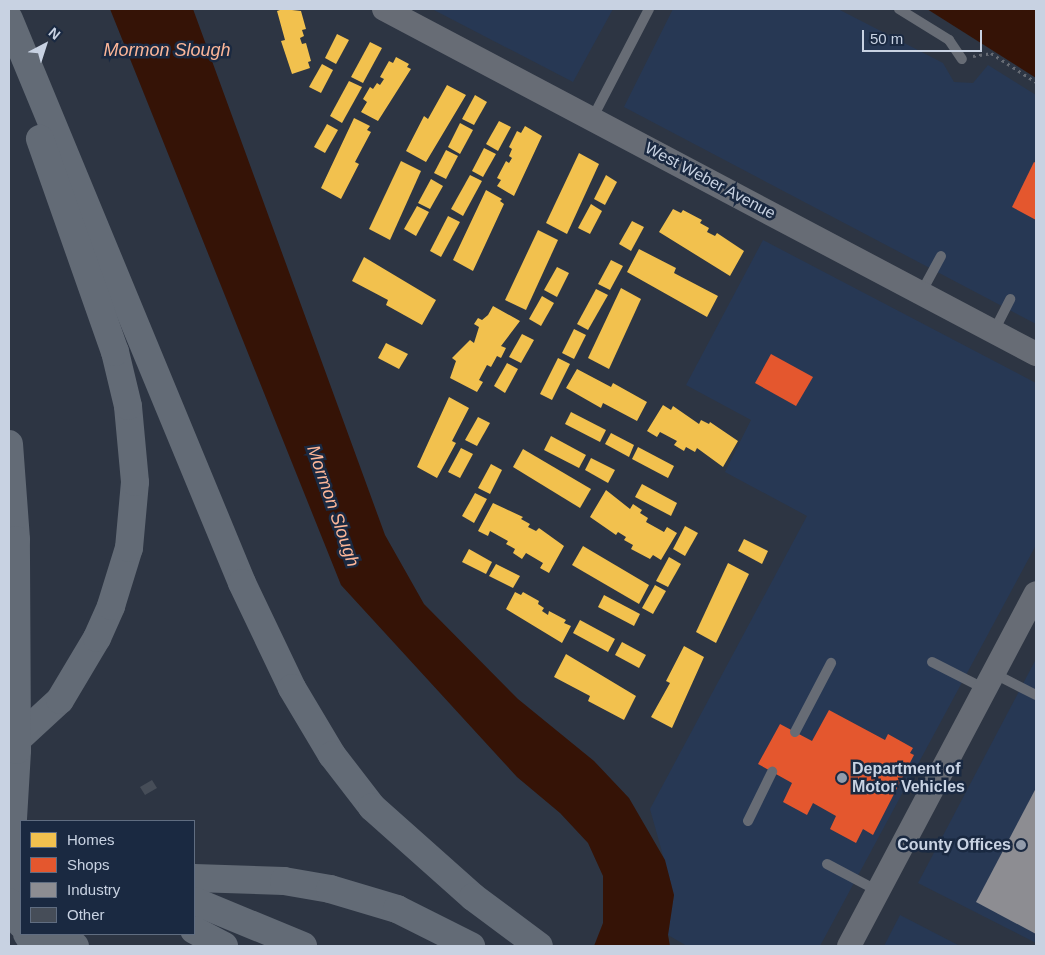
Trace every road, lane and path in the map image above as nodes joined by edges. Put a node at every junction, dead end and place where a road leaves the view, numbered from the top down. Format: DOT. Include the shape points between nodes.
graph roads {
  1 [pos="384,9"];
  2 [pos="649,9"];
  3 [pos="899,9"];
  4 [pos="9,19"];
  5 [pos="9,56"];
  6 [pos="962,59"];
  7 [pos="1036,82"];
  8 [pos="592,119"];
  9 [pos="941,256"];
  10 [pos="921,293"];
  11 [pos="1010,298"];
  12 [pos="994,331"];
  13 [pos="1036,354"];
  14 [pos="9,444"];
  15 [pos="1036,593"];
  16 [pos="932,662"];
  17 [pos="831,663"];
  18 [pos="994,672"];
  19 [pos="1036,695"];
  20 [pos="796,732"];
  21 [pos="9,746"];
  22 [pos="772,772"];
  23 [pos="748,821"];
  24 [pos="827,864"];
  25 [pos="195,878"];
  26 [pos="9,886"];
  27 [pos="878,891"];
  28 [pos="195,901"];
  29 [pos="9,902"];
  30 [pos="9,910"];
  31 [pos="20,917"];
  32 [pos="9,918"];
  33 [pos="20,924"];
  34 [pos="20,925"];
  35 [pos="196,931"];
  36 [pos="29,935"];
  37 [pos="30,935"];
  38 [pos="54,935"];
  39 [pos="35,946"];
  40 [pos="47,946"];
  41 [pos="75,946"];
  42 [pos="224,946"];
  43 [pos="303,946"];
  44 [pos="471,946"];
  45 [pos="539,946"];
  46 [pos="849,946"];
  1 -- 8 [label="street, West Weber Avenue"];
  2 -- 8 [label="lane"];
  3 -- 6 [label="lane" via="948,40"];
  4 -- 45 [label="highway" via="238,574 292,688 332,755 372,807 473,897"];
  5 -- 21 [label="highway" via="114,352 128,406 135,482 129,548 97,638 60,700"];
  6 -- 7 [label="path" via="991,52"];
  8 -- 10 [label="street, West Weber Avenue"];
  9 -- 10 [label="lane"];
  10 -- 12 [label="street, West Weber Avenue"];
  11 -- 12 [label="lane"];
  12 -- 13 [label="street, West Weber Avenue"];
  14 -- 26 [label="highway, bridge" via="16,540 17,750"];
  15 -- 18 [label="street"];
  16 -- 18 [label="lane"];
  17 -- 20 [label="lane"];
  18 -- 19 [label="lane"];
  18 -- 27 [label="street"];
  22 -- 23 [label="lane"];
  24 -- 27 [label="lane"];
  25 -- 44 [label="highway" via="284,881 330,889 397,909"];
  27 -- 46 [label="street"];
  28 -- 43 [label="highway"];
  29 -- 33 [label="highway, bridge"];
  30 -- 31 [label="highway, bridge"];
  32 -- 34 [label="highway"];
  35 -- 42 [label="highway"];
  36 -- 39 [label="highway"];
  37 -- 40 [label="highway"];
  38 -- 41 [label="highway"];
}
